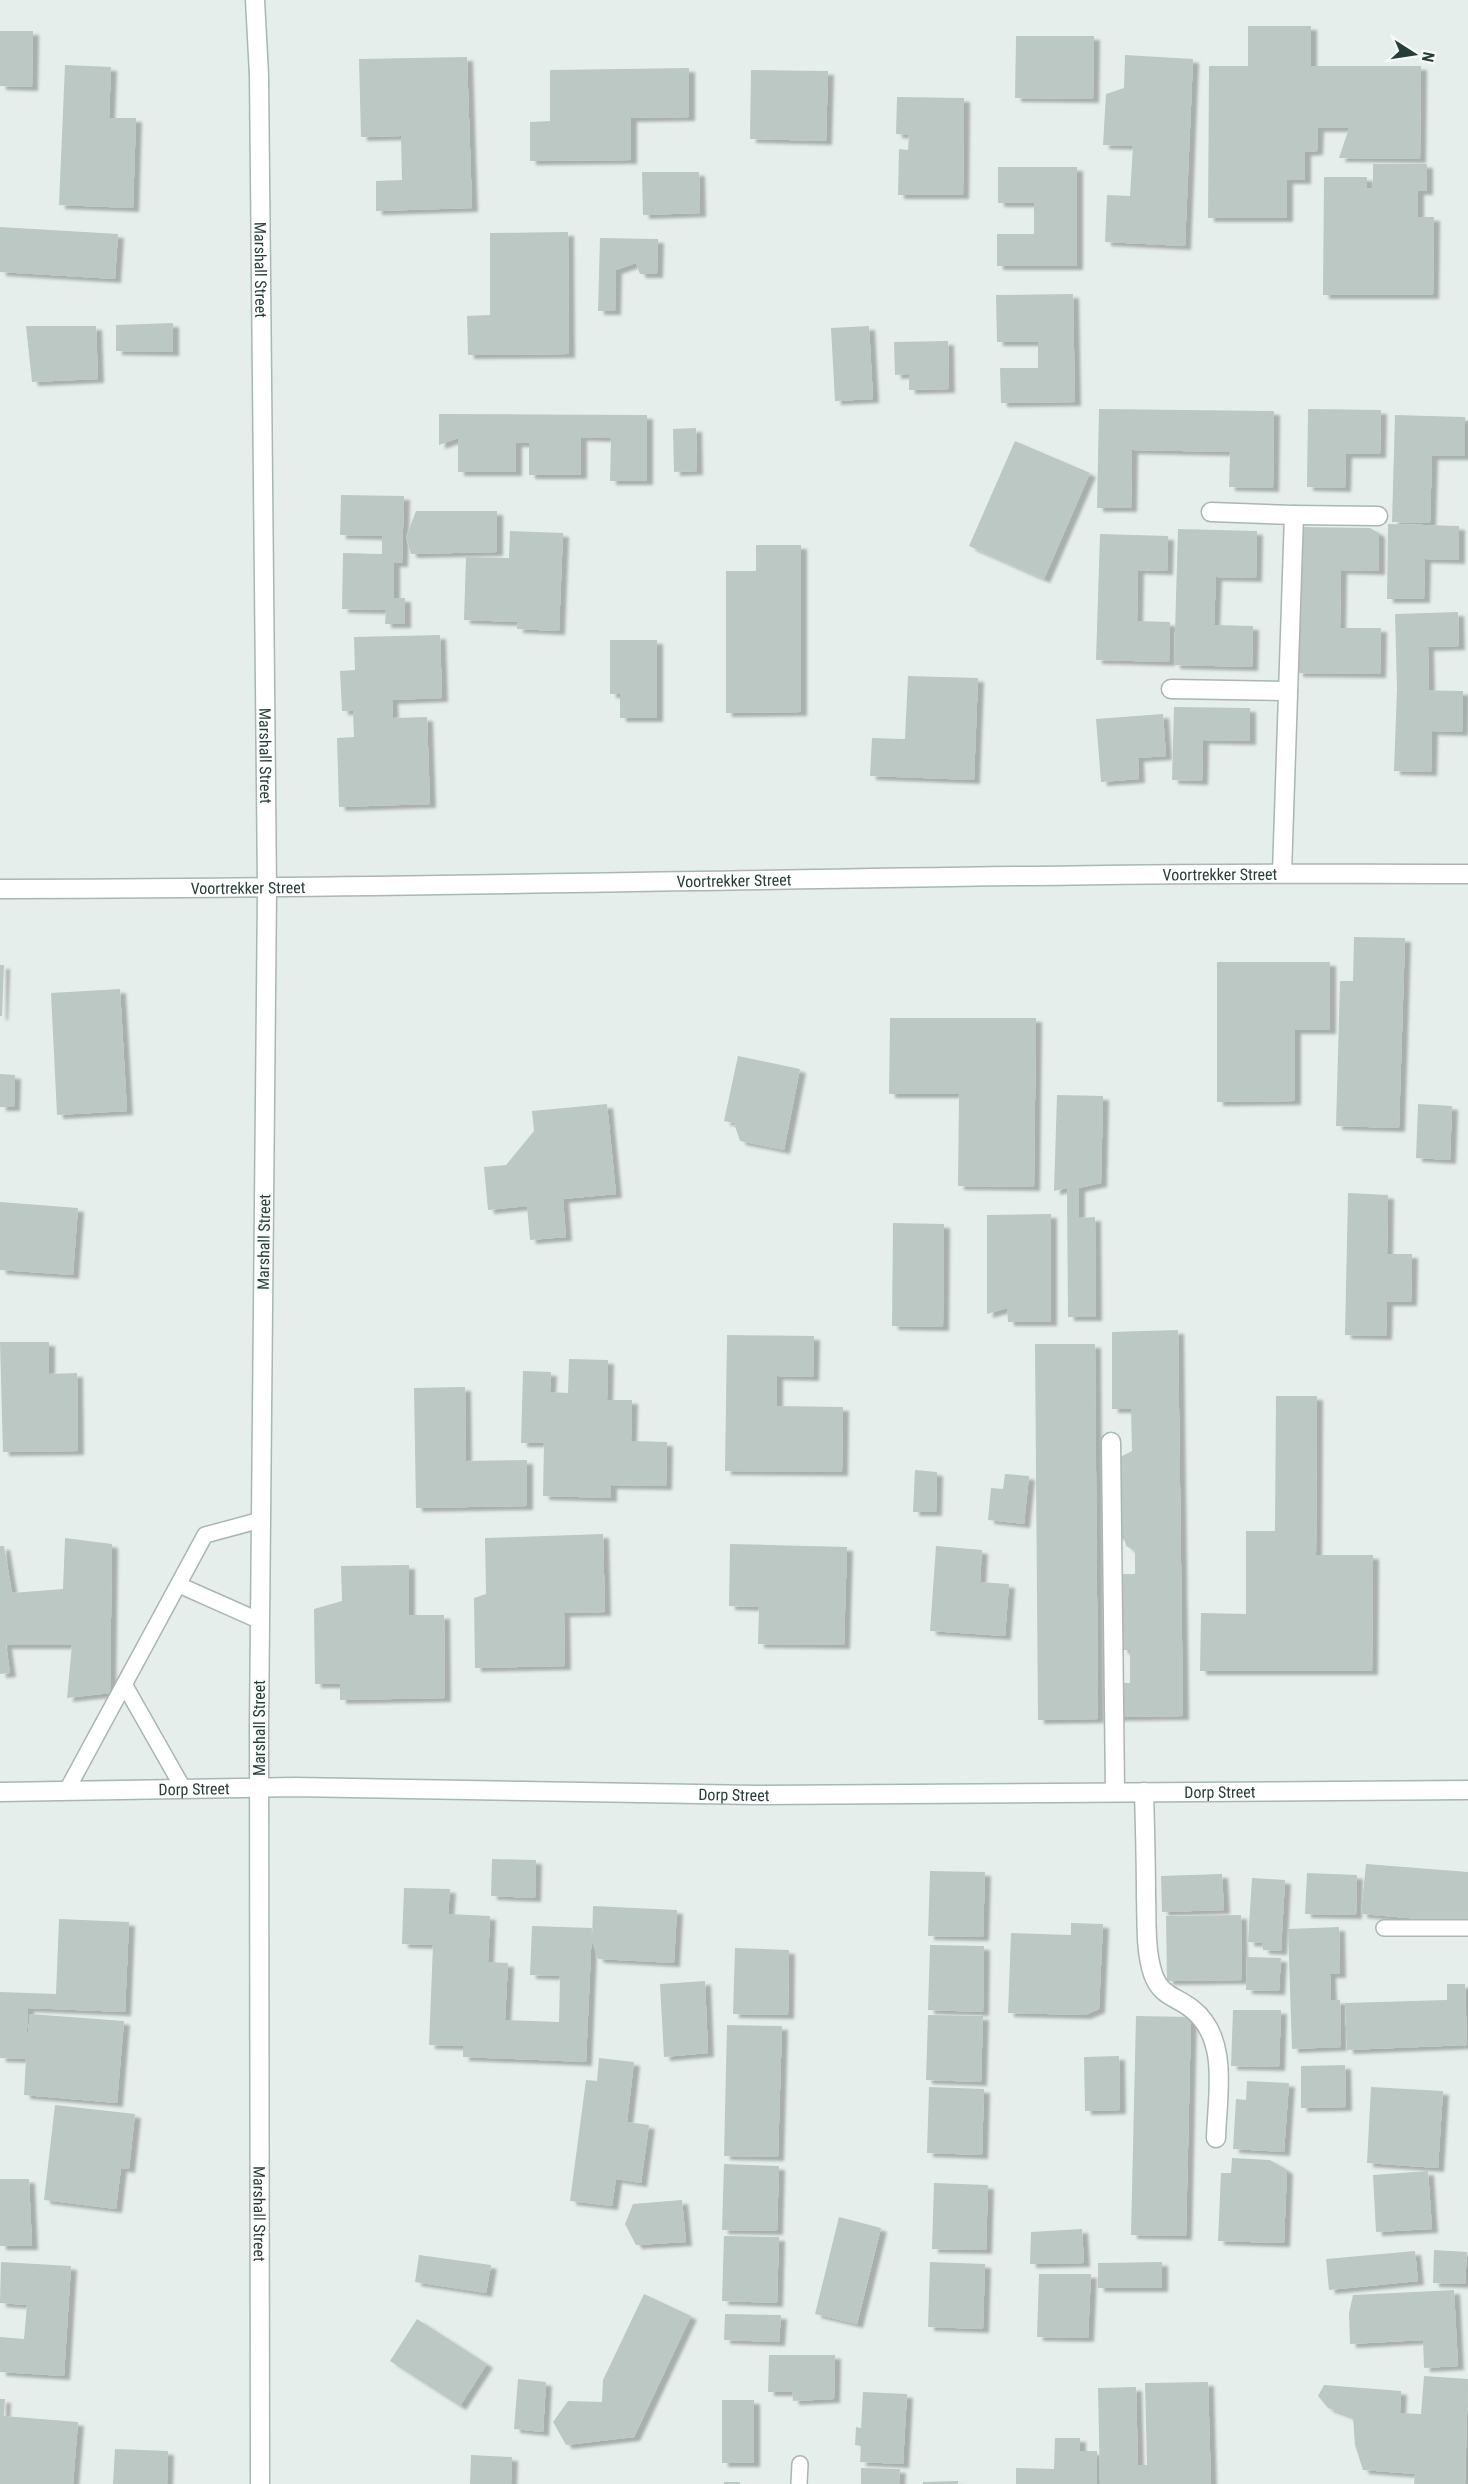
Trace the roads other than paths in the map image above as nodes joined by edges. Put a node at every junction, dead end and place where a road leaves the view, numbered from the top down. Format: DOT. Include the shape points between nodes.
graph roads {
  1 [pos="255,0"];
  2 [pos="1211,512"];
  3 [pos="1294,515"];
  4 [pos="1378,516"];
  5 [pos="1171,689"];
  6 [pos="1288,691"];
  7 [pos="1282,873"];
  8 [pos="1468,874"];
  9 [pos="0,888"];
  10 [pos="267,889"];
  11 [pos="1111,1442"];
  12 [pos="261,1520"];
  13 [pos="179,1585"];
  14 [pos="260,1621"];
  15 [pos="124,1684"];
  16 [pos="259,1787"];
  17 [pos="183,1788"];
  18 [pos="67,1790"];
  19 [pos="1468,1790"];
  20 [pos="0,1792"];
  21 [pos="1115,1792"];
  22 [pos="1144,1792"];
  23 [pos="1384,1928"];
  24 [pos="1468,1928"];
  25 [pos="1216,2138"];
  26 [pos="800,2464"];
  27 [pos="260,2484"];
  28 [pos="799,2484"];
  1 -- 10 [label="street, Marshall Street" via="260,75"];
  2 -- 3 [label="street"];
  3 -- 4 [label="street"];
  3 -- 6 [label="street"];
  5 -- 6 [label="street"];
  6 -- 7 [label="street"];
  7 -- 8 [label="street, Voortrekker Street"];
  7 -- 10 [label="street, Voortrekker Street"];
  9 -- 10 [label="street, Voortrekker Street"];
  10 -- 12 [label="street, Marshall Street"];
  11 -- 21 [label="street"];
  12 -- 13 [label="lane" via="204,1535"];
  12 -- 14 [label="street, Marshall Street"];
  13 -- 14 [label="lane"];
  13 -- 15 [label="lane"];
  14 -- 16 [label="street, Marshall Street"];
  15 -- 17 [label="lane"];
  15 -- 18 [label="lane"];
  16 -- 17 [label="street, Dorp Street"];
  16 -- 21 [label="street, Dorp Street" via="757,1795"];
  16 -- 27 [label="street, Marshall Street"];
  17 -- 18 [label="street, Dorp Street"];
  18 -- 20 [label="street, Dorp Street"];
  19 -- 22 [label="street, Dorp Street"];
  21 -- 22 [label="street, Dorp Street"];
  22 -- 25 [label="street" via="1147,1945 1153,1974 1161,1990 1193,2010 1214,2039 1218,2064"];
  23 -- 24 [label="lane"];
  26 -- 28 [label="lane"];
}
